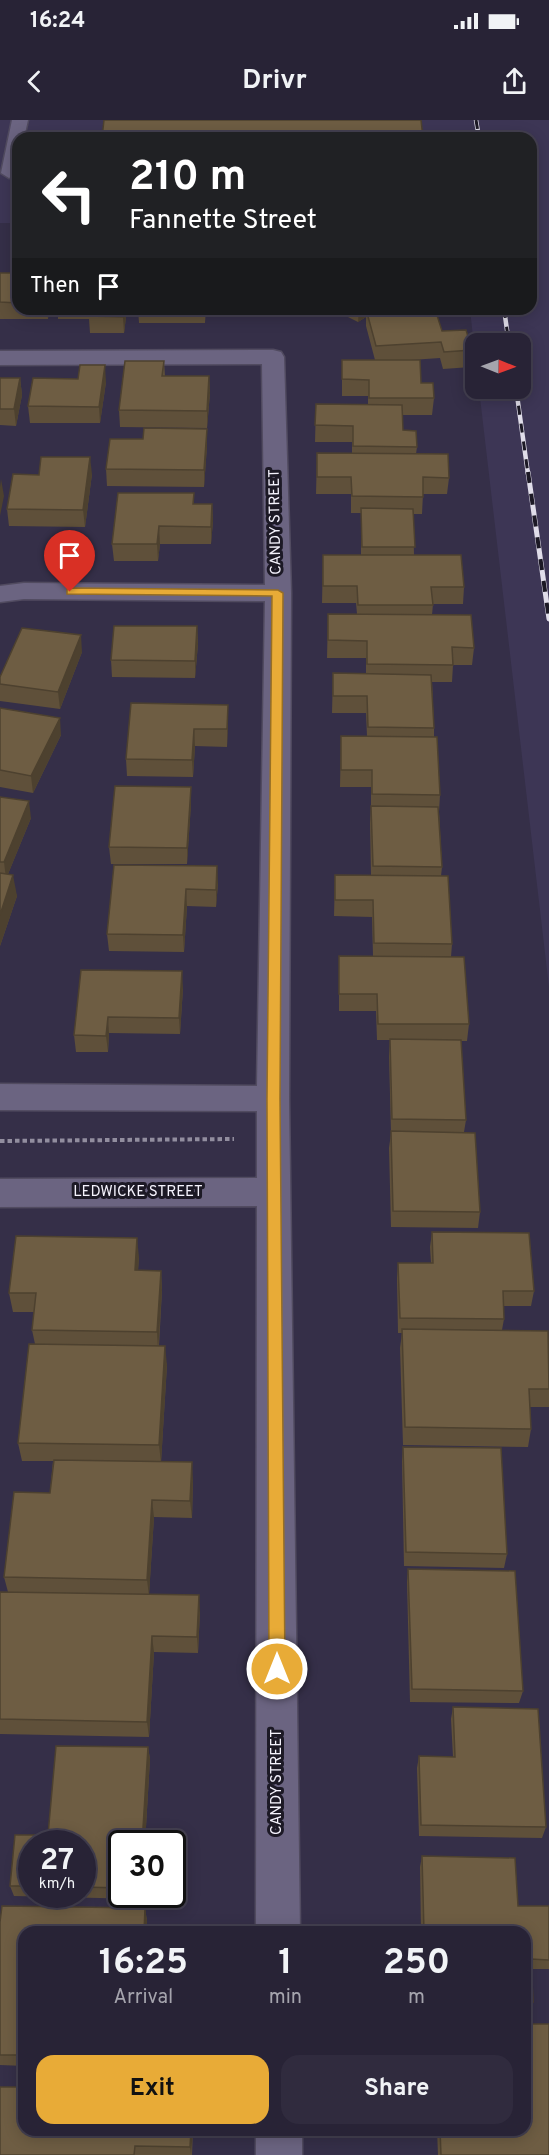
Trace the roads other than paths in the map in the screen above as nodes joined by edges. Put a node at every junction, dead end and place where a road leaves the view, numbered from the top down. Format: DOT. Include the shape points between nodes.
graph roads {
  1 [pos="12,159"];
  2 [pos="9,173"];
  3 [pos="0,358"];
  4 [pos="278,593"];
  5 [pos="0,594"];
  6 [pos="0,1097"];
  7 [pos="273,1099"];
  8 [pos="275,1191"];
  9 [pos="0,1193"];
  10 [pos="278,1926"];
  11 [pos="279,2136"];
  12 [pos="279,2155"];
  1 -- 2 [label="lane"];
  3 -- 4 [label="street, CANDY STREET" via="273,357"];
  4 -- 5 [label="street"];
  4 -- 7 [label="street, CANDY STREET"];
  6 -- 7 [label="street"];
  7 -- 8 [label="street, CANDY STREET"];
  8 -- 9 [label="street, LEDWICKE STREET"];
  8 -- 10 [label="street, CANDY STREET"];
  11 -- 12 [label="street"];
}
